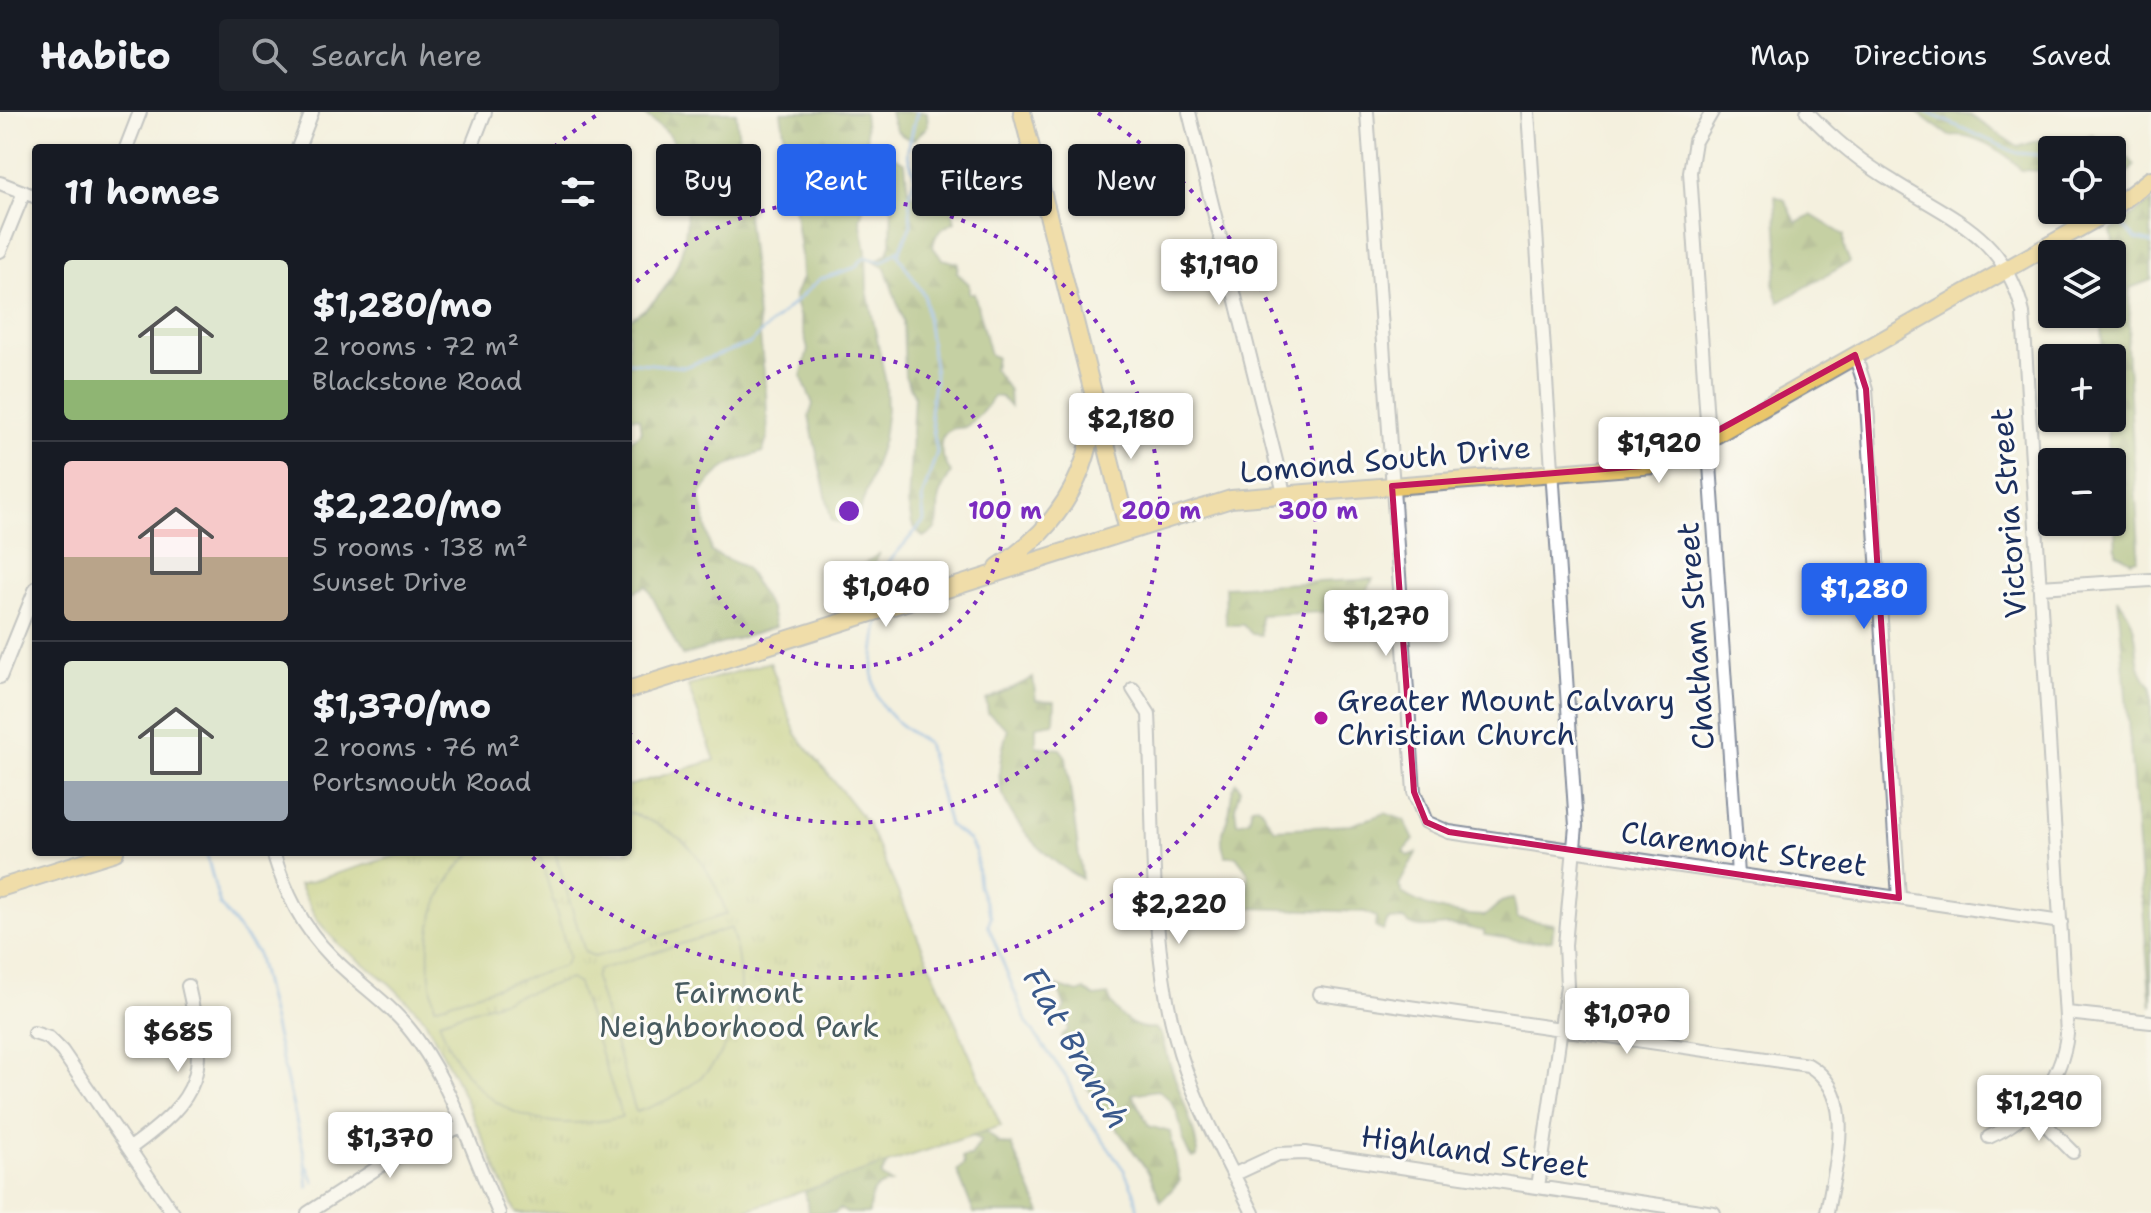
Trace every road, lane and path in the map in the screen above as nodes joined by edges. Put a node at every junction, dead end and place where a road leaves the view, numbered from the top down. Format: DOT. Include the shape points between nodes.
graph roads {
  1 [pos="140,112"];
  2 [pos="312,112"];
  3 [pos="485,112"];
  4 [pos="1022,112"];
  5 [pos="1189,112"];
  6 [pos="1367,112"];
  7 [pos="1528,112"];
  8 [pos="1712,112"];
  9 [pos="1807,112"];
  10 [pos="128,144"];
  11 [pos="300,144"];
  12 [pos="473,144"];
  13 [pos="2151,179"];
  14 [pos="0,183"];
  15 [pos="30,194"];
  16 [pos="2126,199"];
  17 [pos="2087,224"];
  18 [pos="0,251"];
  19 [pos="2008,268"];
  20 [pos="1855,355"];
  21 [pos="1095,400"];
  22 [pos="1709,438"];
  23 [pos="1552,475"];
  24 [pos="1392,486"];
  25 [pos="1284,493"];
  26 [pos="1128,531"];
  27 [pos="978,579"];
  28 [pos="2151,580"];
  29 [pos="2040,587"];
  30 [pos="32,598"];
  31 [pos="0,677"];
  32 [pos="632,689"];
  33 [pos="1133,689"];
  34 [pos="1576,851"];
  35 [pos="102,856"];
  36 [pos="274,856"];
  37 [pos="1738,874"];
  38 [pos="0,888"];
  39 [pos="1899,898"];
  40 [pos="2061,922"];
  41 [pos="188,986"];
  42 [pos="1320,994"];
  43 [pos="2067,1013"];
  44 [pos="2151,1022"];
  45 [pos="1561,1029"];
  46 [pos="34,1033"];
  47 [pos="2030,1109"];
  48 [pos="461,1126"];
  49 [pos="1989,1137"];
  50 [pos="129,1149"];
  51 [pos="2073,1152"];
  52 [pos="1233,1175"];
  53 [pos="1538,1187"];
  54 [pos="1666,1210"];
  55 [pos="173,1213"];
  56 [pos="308,1213"];
  57 [pos="499,1213"];
  58 [pos="1253,1213"];
  59 [pos="1714,1213"];
  60 [pos="1827,1213"];
  1 -- 10 [label="street"];
  2 -- 11 [label="street"];
  3 -- 12 [label="street"];
  4 -- 21 [label="main road"];
  5 -- 25 [label="street"];
  6 -- 24 [label="street"];
  7 -- 23 [label="street"];
  8 -- 22 [label="street, Chatham Street" via="1695,141 1690,172"];
  9 -- 19 [label="street, Victoria Street" via="1871,167 1964,223"];
  13 -- 16 [label="main road, Lomond South Drive"];
  14 -- 15 [label="street"];
  15 -- 18 [label="street"];
  17 -- 19 [label="main road, Lomond South Drive"];
  19 -- 20 [label="main road, Lomond South Drive"];
  19 -- 29 [label="street, Victoria Street" via="2023,313"];
  20 -- 22 [label="main road, Lomond South Drive"];
  20 -- 39 [label="street" via="1866,389"];
  21 -- 26 [label="main road"];
  21 -- 27 [label="main road" via="1083,464 1062,510 1032,543"];
  22 -- 23 [label="main road, Lomond South Drive" via="1655,465"];
  22 -- 37 [label="street, Chatham Street"];
  23 -- 24 [label="main road, Lomond South Drive"];
  23 -- 34 [label="street"];
  24 -- 25 [label="main road, Lomond South Drive"];
  24 -- 34 [label="street, Claremont Street" via="1414,792 1423,817 1434,828 1449,832"];
  25 -- 26 [label="main road, Lomond South Drive" via="1231,499"];
  26 -- 27 [label="main road, Lomond South Drive"];
  27 -- 32 [label="main road, Lomond South Drive"];
  28 -- 29 [label="street"];
  29 -- 40 [label="street, Victoria Street"];
  30 -- 31 [label="street"];
  33 -- 52 [label="street" via="1149,714 1162,959 1174,1032 1193,1091"];
  34 -- 37 [label="street, Claremont Street"];
  34 -- 45 [label="street"];
  35 -- 38 [label="main road"];
  36 -- 48 [label="street" via="302,921 333,958 404,1021 430,1059"];
  37 -- 39 [label="street, Claremont Street"];
  39 -- 40 [label="street, Claremont Street"];
  40 -- 43 [label="street, Victoria Street"];
  41 -- 50 [label="street" via="199,1038 197,1076 170,1118"];
  42 -- 45 [label="street"];
  43 -- 44 [label="street"];
  43 -- 47 [label="street, Victoria Street" via="2062,1058"];
  45 -- 53 [label="street"];
  45 -- 60 [label="street" via="1798,1062 1818,1071 1834,1093 1840,1121"];
  46 -- 50 [label="street" via="62,1051"];
  47 -- 49 [label="street"];
  47 -- 51 [label="street"];
  48 -- 56 [label="street" via="381,1165"];
  48 -- 57 [label="street"];
  50 -- 55 [label="street"];
  52 -- 53 [label="street, Highland Street" via="1292,1153"];
  52 -- 58 [label="street"];
  53 -- 54 [label="street, Highland Street"];
  54 -- 59 [label="street, Highland Street"];
}
